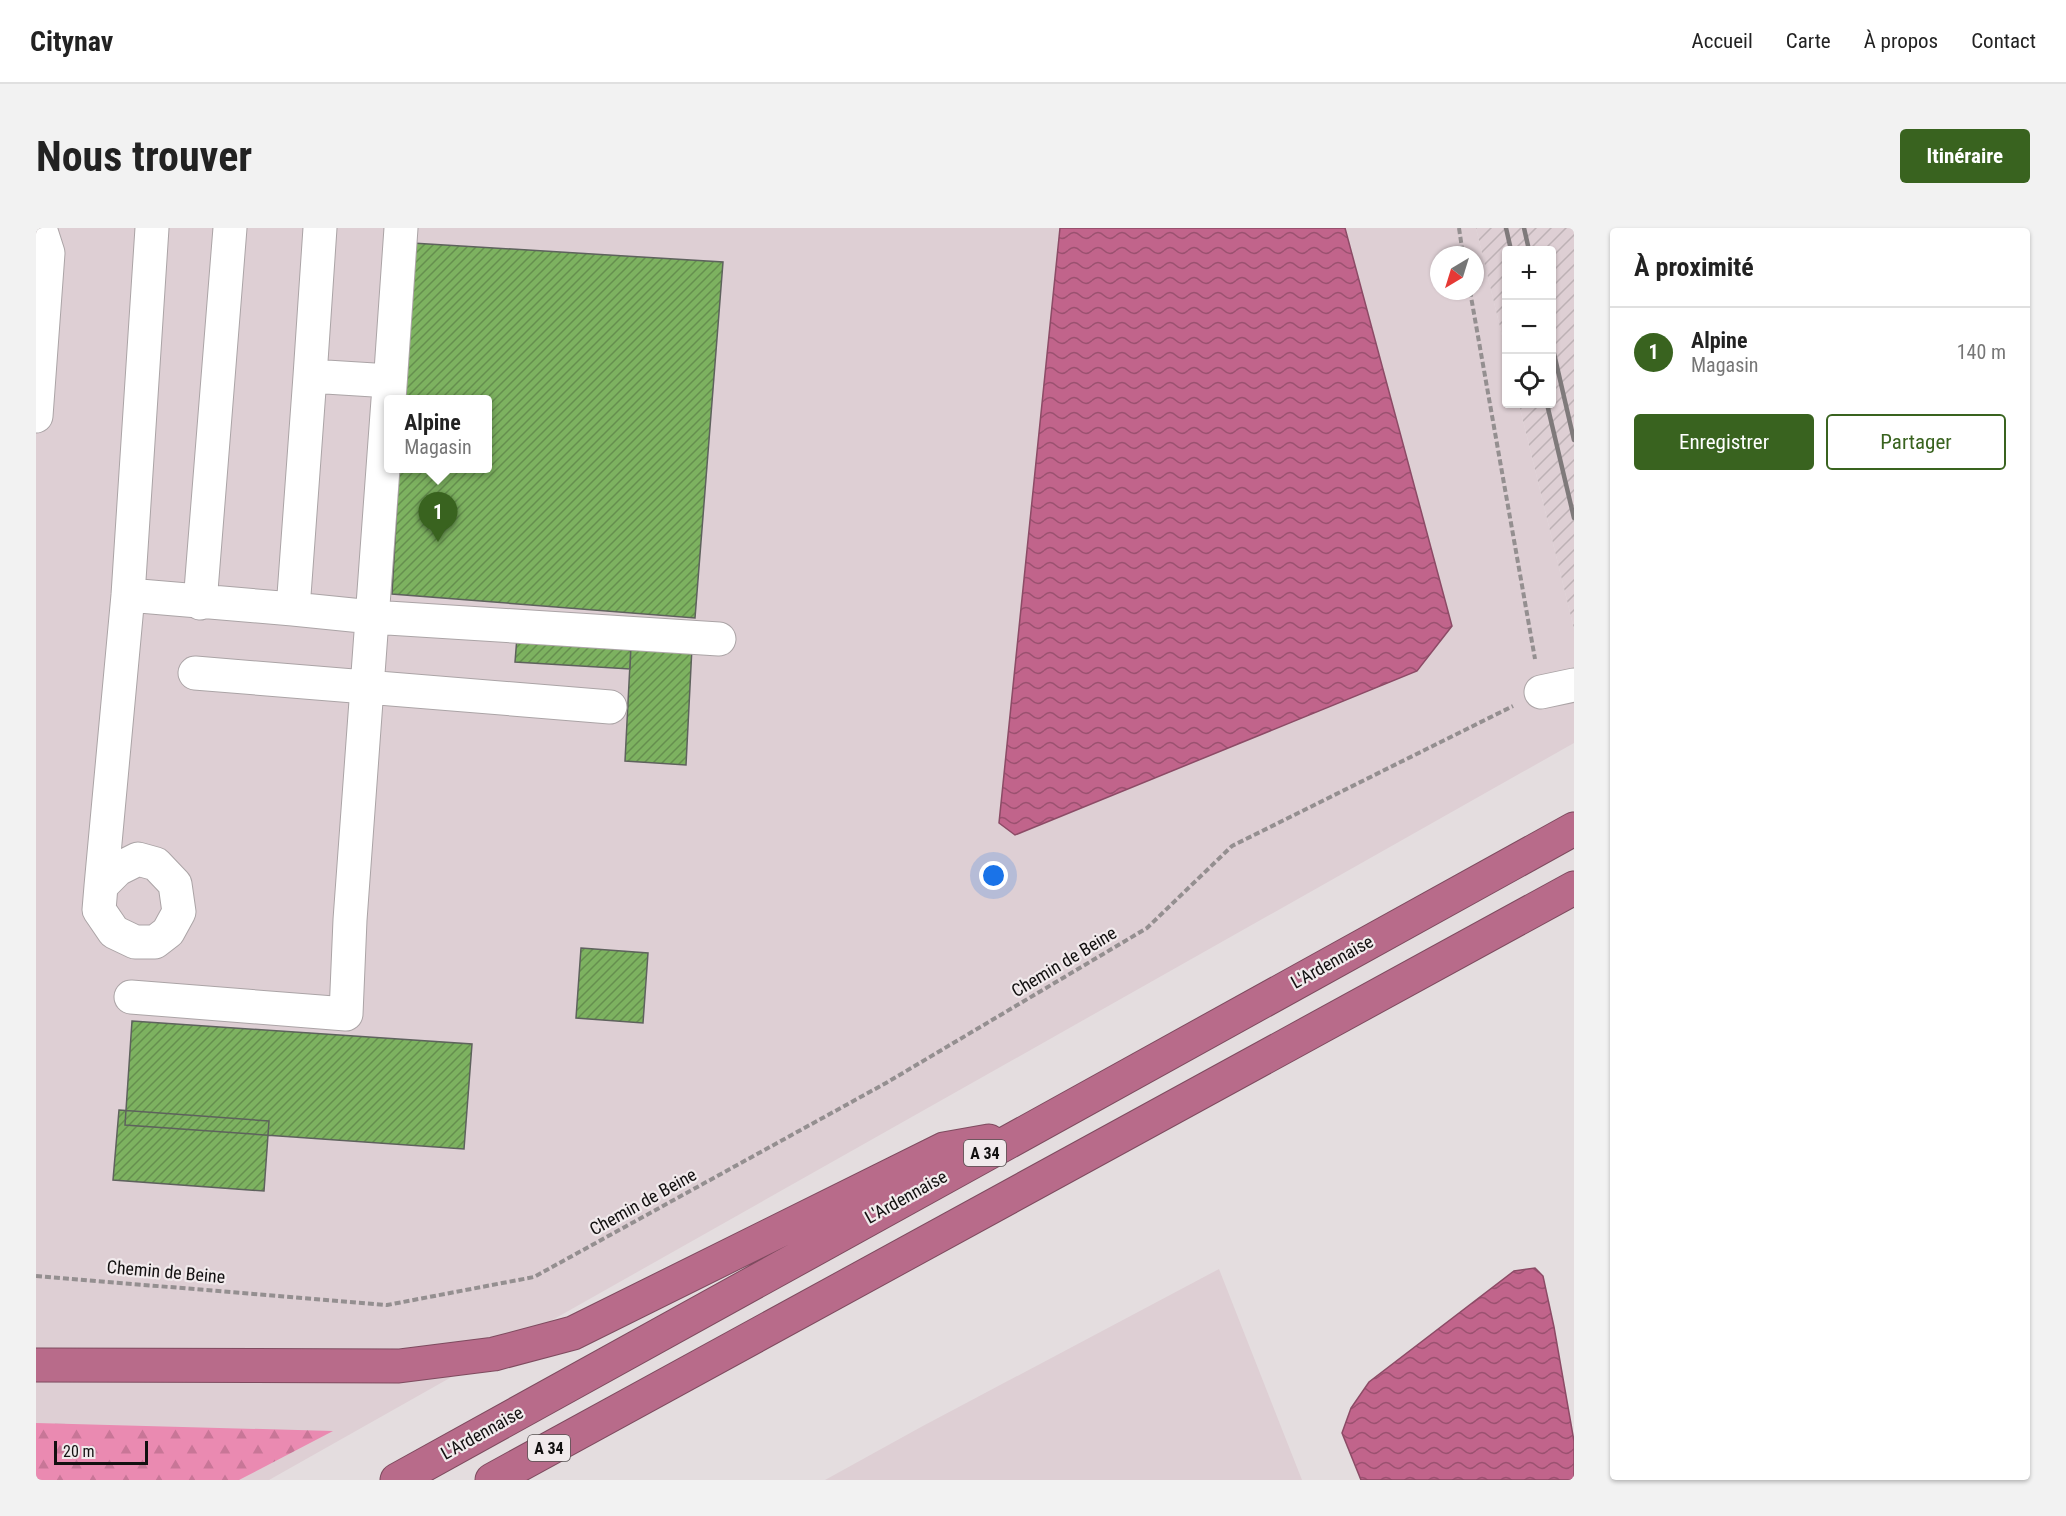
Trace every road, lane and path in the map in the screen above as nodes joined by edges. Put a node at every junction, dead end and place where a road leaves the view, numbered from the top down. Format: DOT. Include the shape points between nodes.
graph roads {
  1 [pos="40,228"];
  2 [pos="152,228"];
  3 [pos="230,228"];
  4 [pos="320,228"];
  5 [pos="401,228"];
  6 [pos="1459,228"];
  7 [pos="1462,246"];
  8 [pos="40,299"];
  9 [pos="1472,300"];
  10 [pos="310,376"];
  11 [pos="389,394"];
  12 [pos="36,416"];
  13 [pos="384,460"];
  14 [pos="128,595"];
  15 [pos="200,603"];
  16 [pos="292,609"];
  17 [pos="372,617"];
  18 [pos="719,639"];
  19 [pos="195,673"];
  20 [pos="1574,685"];
  21 [pos="367,688"];
  22 [pos="1541,692"];
  23 [pos="610,707"];
  24 [pos="1574,829"];
  25 [pos="101,886"];
  26 [pos="1574,888"];
  27 [pos="131,997"];
  28 [pos="1014,1137"];
  29 [pos="36,1276"];
  30 [pos="36,1365"];
  31 [pos="397,1480"];
  32 [pos="492,1480"];
  1 -- 8 [label="street" via="48,253"];
  2 -- 14 [label="street"];
  3 -- 15 [label="street"];
  4 -- 10 [label="street"];
  5 -- 11 [label="street"];
  6 -- 7 [label="path"];
  8 -- 12 [label="street"];
  9 -- 22 [label="path"];
  10 -- 11 [label="street"];
  10 -- 16 [label="street"];
  13 -- 17 [label="street"];
  14 -- 15 [label="street"];
  14 -- 25 [label="street"];
  15 -- 16 [label="street"];
  16 -- 17 [label="street"];
  17 -- 18 [label="street"];
  17 -- 21 [label="street"];
  19 -- 21 [label="street"];
  20 -- 22 [label="street"];
  21 -- 23 [label="street"];
  21 -- 27 [label="street" via="346,1014"];
  22 -- 29 [label="path, Chemin de Beine" via="1232,846 1147,928 886,1083 534,1277 387,1305"];
  24 -- 28 [label="highway, L'Ardennaise / A 34"];
  26 -- 32 [label="highway, A 34"];
  28 -- 30 [label="highway" via="944,1149 573,1333 494,1354 399,1366"];
  28 -- 31 [label="highway, L'Ardennaise / A 34"];
}
